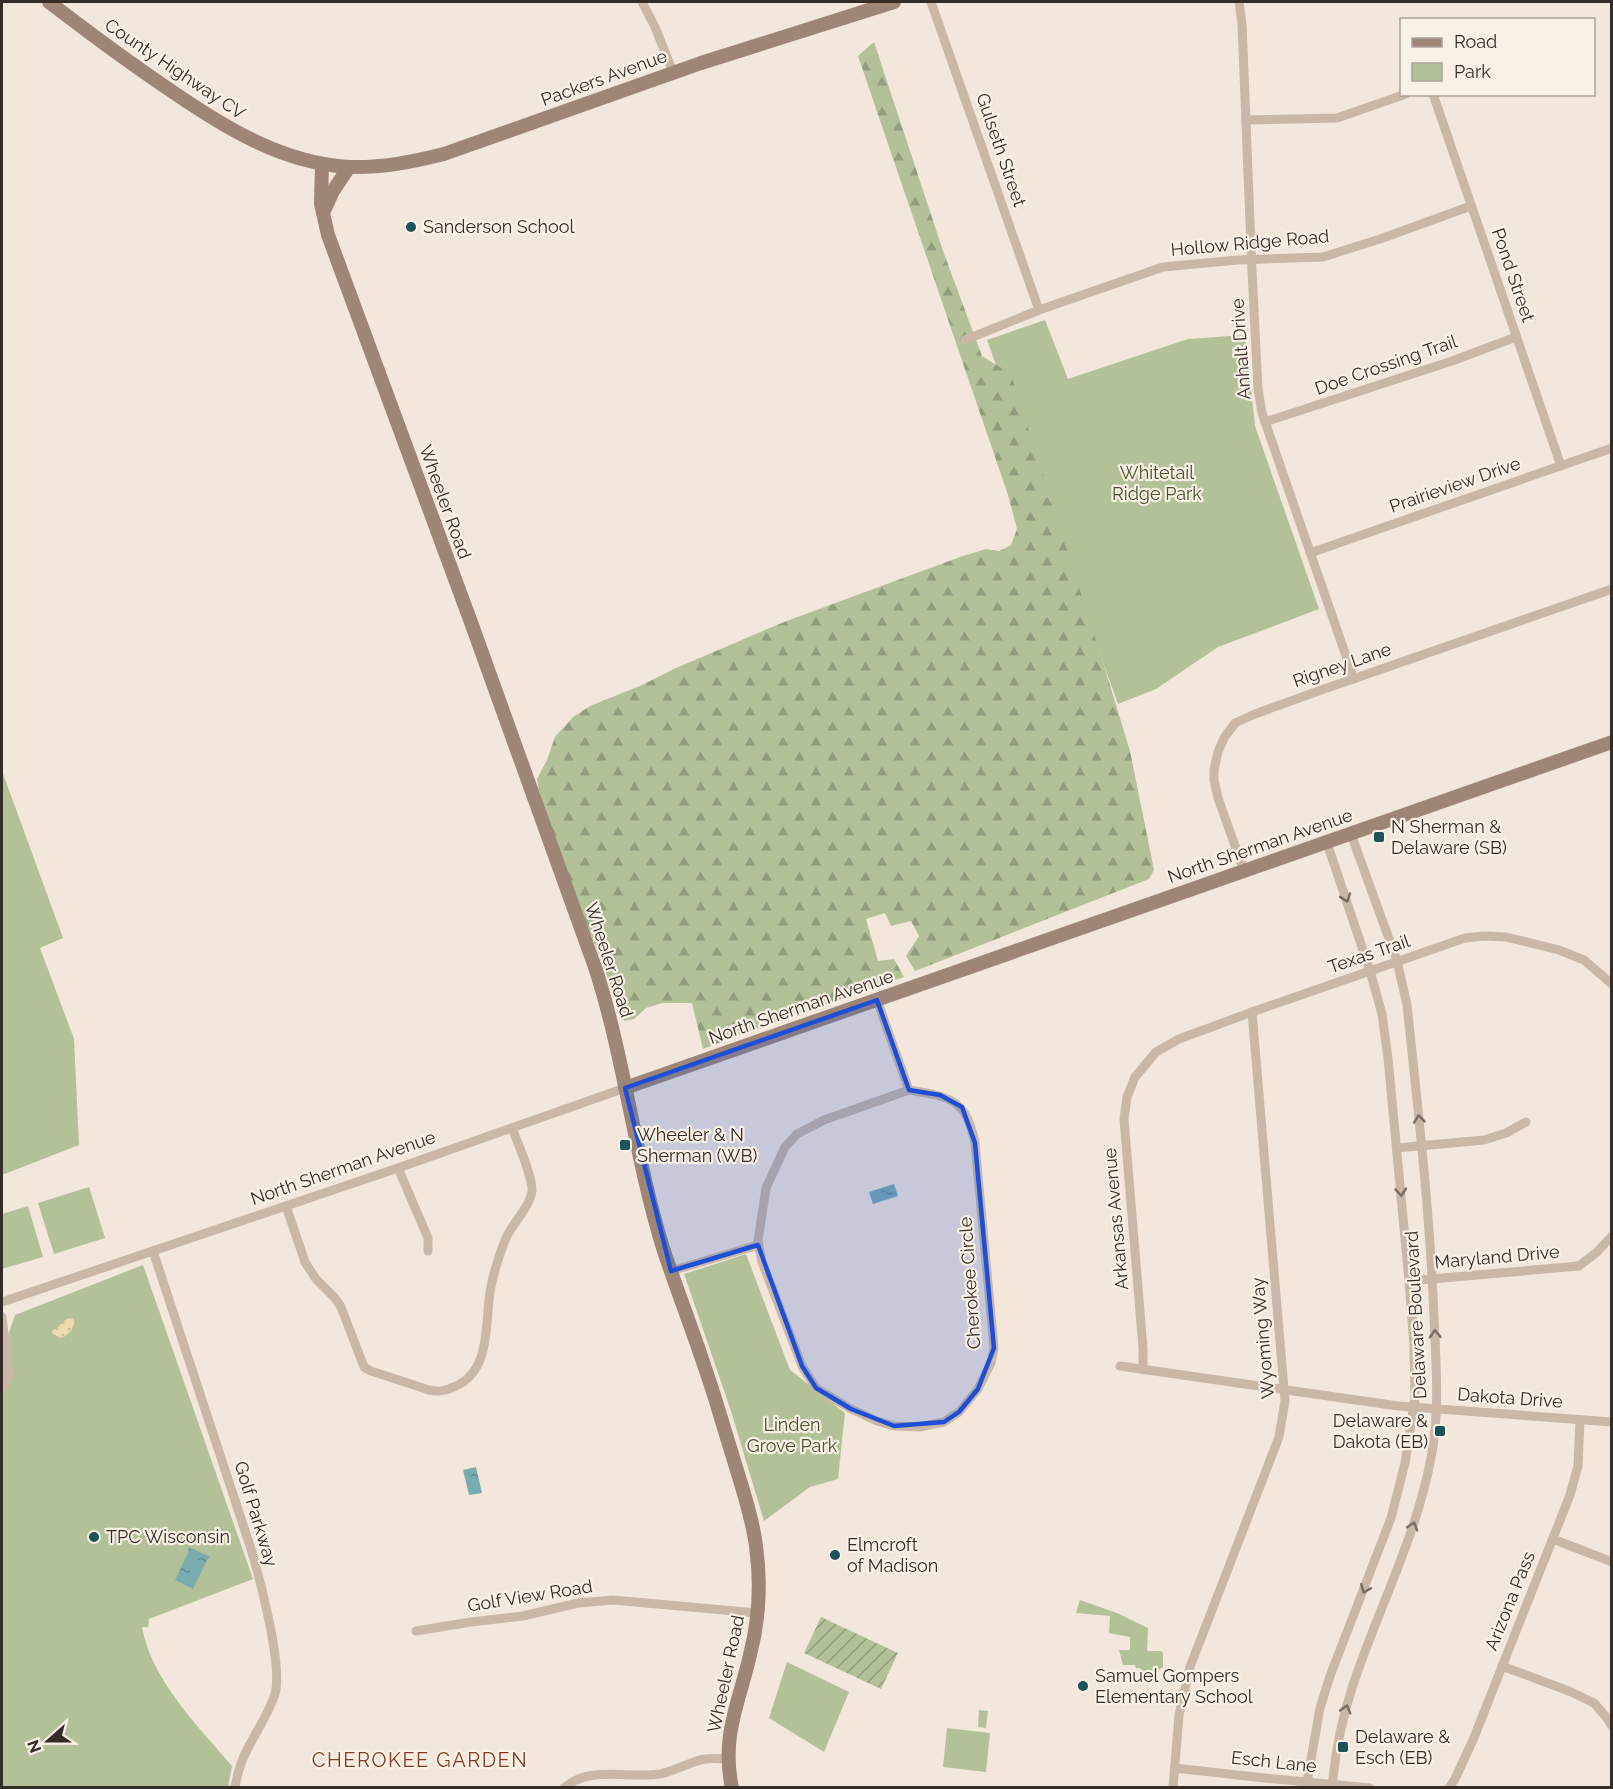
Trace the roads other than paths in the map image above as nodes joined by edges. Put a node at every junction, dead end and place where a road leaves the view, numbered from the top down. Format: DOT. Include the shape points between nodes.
graph roads {
  1 [pos="49,2"];
  2 [pos="642,2"];
  3 [pos="894,2"];
  4 [pos="931,2"];
  5 [pos="1239,2"];
  6 [pos="673,72"];
  7 [pos="1400,96"];
  8 [pos="1434,96"];
  9 [pos="1246,120"];
  10 [pos="322,164"];
  11 [pos="349,166"];
  12 [pos="1471,206"];
  13 [pos="323,213"];
  14 [pos="1251,261"];
  15 [pos="1039,310"];
  16 [pos="1516,337"];
  17 [pos="965,340"];
  18 [pos="1265,422"];
  19 [pos="1611,448"];
  20 [pos="1562,466"];
  21 [pos="1310,553"];
  22 [pos="1611,590"];
  23 [pos="1354,679"];
  24 [pos="1611,742"];
  25 [pos="1351,834"];
  26 [pos="1327,843"];
  27 [pos="1244,871"];
  28 [pos="1397,961"];
  29 [pos="1370,971"];
  30 [pos="1611,984"];
  31 [pos="877,1000"];
  32 [pos="1252,1012"];
  33 [pos="1142,1069"];
  34 [pos="625,1088"];
  35 [pos="909,1090"];
  36 [pos="1526,1122"];
  37 [pos="513,1128"];
  38 [pos="1421,1146"];
  39 [pos="1397,1148"];
  40 [pos="398,1168"];
  41 [pos="286,1206"];
  42 [pos="1611,1236"];
  43 [pos="758,1245"];
  44 [pos="153,1251"];
  45 [pos="428,1251"];
  46 [pos="671,1271"];
  47 [pos="1433,1279"];
  48 [pos="1409,1281"];
  49 [pos="2,1302"];
  50 [pos="2,1317"];
  51 [pos="1120,1366"];
  52 [pos="1143,1370"];
  53 [pos="2,1389"];
  54 [pos="1284,1390"];
  55 [pos="1414,1407"];
  56 [pos="1437,1409"];
  57 [pos="1580,1420"];
  58 [pos="1611,1422"];
  59 [pos="1552,1539"];
  60 [pos="1611,1562"];
  61 [pos="757,1613"];
  62 [pos="416,1631"];
  63 [pos="1502,1666"];
  64 [pos="1611,1726"];
  65 [pos="728,1759"];
  66 [pos="1174,1768"];
  67 [pos="1306,1785"];
  68 [pos="1332,1786"];
  69 [pos="235,1788"];
  70 [pos="564,1788"];
  71 [pos="732,1788"];
  72 [pos="1173,1788"];
  73 [pos="1370,1788"];
  74 [pos="1449,1788"];
  1 -- 10 [label="street, County Highway CV" via="201,112 264,145"];
  2 -- 6 [label="street"];
  3 -- 6 [label="street, Packers Avenue"];
  4 -- 15 [label="street, Gulseth Street"];
  5 -- 9 [label="street, Anhalt Drive"];
  6 -- 11 [label="street, Packers Avenue" via="444,154 390,166"];
  7 -- 9 [label="street" via="1337,118"];
  8 -- 12 [label="street, Pond Street"];
  9 -- 14 [label="street, Anhalt Drive"];
  10 -- 11 [label="street, Packers Avenue"];
  10 -- 13 [label="street, Wheeler Road"];
  11 -- 13 [label="street"];
  12 -- 14 [label="street, Hollow Ridge Road" via="1323,257"];
  12 -- 16 [label="street, Pond Street"];
  13 -- 34 [label="street, Wheeler Road" via="596,970"];
  14 -- 15 [label="street, Hollow Ridge Road" via="1163,267"];
  14 -- 18 [label="street, Anhalt Drive" via="1258,389"];
  15 -- 17 [label="street, Hollow Ridge Road"];
  16 -- 18 [label="street, Doe Crossing Trail"];
  16 -- 20 [label="street, Pond Street"];
  18 -- 21 [label="street, Anhalt Drive"];
  19 -- 20 [label="street, Prairieview Drive"];
  20 -- 21 [label="street, Prairieview Drive"];
  21 -- 23 [label="street, Anhalt Drive"];
  22 -- 23 [label="street, Rigney Lane"];
  23 -- 27 [label="street, Rigney Lane" via="1235,723 1224,738 1215,760 1214,780"];
  24 -- 25 [label="street, North Sherman Avenue"];
  25 -- 26 [label="street, North Sherman Avenue"];
  25 -- 28 [label="street, Delaware Boulevard"];
  26 -- 27 [label="street, North Sherman Avenue"];
  26 -- 29 [label="street, Delaware Boulevard, one-way"];
  27 -- 31 [label="street, North Sherman Avenue"];
  28 -- 29 [label="street, Texas Trail"];
  28 -- 30 [label="street, Texas Trail" via="1464,938 1506,937 1584,960"];
  38 -- 28 [label="street, Delaware Boulevard, one-way" via="1407,1005"];
  29 -- 32 [label="street, Texas Trail"];
  29 -- 39 [label="street, Delaware Boulevard" via="1382,1014"];
  31 -- 34 [label="street, North Sherman Avenue"];
  31 -- 35 [label="street"];
  32 -- 33 [label="street, Texas Trail" via="1179,1039 1156,1053"];
  32 -- 54 [label="street, Wyoming Way"];
  33 -- 52 [label="street, Arkansas Avenue" via="1127,1097 1124,1119"];
  34 -- 37 [label="street, North Sherman Avenue"];
  34 -- 46 [label="street, Wheeler Road"];
  35 -- 43 [label="street, Cherokee Circle" via="824,1120 797,1134 785,1148 766,1188"];
  35 -- 43 [label="street, Cherokee Circle" via="940,1095 962,1107 971,1123 975,1143 994,1348 978,1389 959,1412 944,1422 894,1426 851,1409 816,1388 802,1366"];
  36 -- 38 [label="street" via="1499,1137"];
  37 -- 40 [label="street, North Sherman Avenue"];
  37 -- 41 [label="street" via="532,1189 504,1240 480,1359 465,1382 447,1390 438,1392 371,1371 362,1363 341,1307 305,1262"];
  38 -- 39 [label="street"];
  38 -- 47 [label="street, Delaware Boulevard"];
  39 -- 48 [label="street, Delaware Boulevard, one-way"];
  40 -- 41 [label="street, North Sherman Avenue"];
  40 -- 45 [label="street" via="428,1238"];
  41 -- 44 [label="street, North Sherman Avenue"];
  42 -- 47 [label="street, Maryland Drive" via="1579,1266"];
  43 -- 46 [label="street"];
  44 -- 49 [label="street, North Sherman Avenue"];
  44 -- 69 [label="street, Golf Parkway" via="254,1560 274,1651 274,1696 246,1750"];
  46 -- 61 [label="street, Wheeler Road" via="706,1369 750,1516 759,1571"];
  47 -- 48 [label="street, Maryland Drive"];
  56 -- 47 [label="street, Delaware Boulevard, one-way"];
  48 -- 55 [label="street, Delaware Boulevard"];
  50 -- 53 [label="street" via="9,1375"];
  51 -- 52 [label="street, Dakota Drive"];
  52 -- 54 [label="street, Dakota Drive"];
  54 -- 55 [label="street, Dakota Drive"];
  54 -- 66 [label="street, Wyoming Way" via="1279,1437 1190,1667"];
  55 -- 56 [label="street, Dakota Drive"];
  55 -- 67 [label="street, Delaware Boulevard, one-way" via="1406,1463 1391,1518 1330,1676"];
  56 -- 57 [label="street, Dakota Drive"];
  68 -- 56 [label="street, Delaware Boulevard, one-way" via="1342,1722 1353,1685 1423,1496"];
  57 -- 58 [label="street, Dakota Drive"];
  57 -- 59 [label="street, Arizona Pass" via="1578,1466"];
  59 -- 60 [label="street"];
  59 -- 63 [label="street, Arizona Pass"];
  61 -- 62 [label="street, Golf View Road" via="613,1600"];
  61 -- 65 [label="street, Wheeler Road" via="751,1653 732,1715"];
  63 -- 64 [label="street" via="1594,1703"];
  63 -- 74 [label="street, Arizona Pass"];
  65 -- 70 [label="street" via="707,1759 650,1775 584,1777"];
  65 -- 71 [label="street, Wheeler Road"];
  66 -- 67 [label="street, Esch Lane"];
  66 -- 72 [label="street, Wyoming Way"];
  67 -- 68 [label="street, Esch Lane"];
  68 -- 73 [label="street, Esch Lane"];
}
